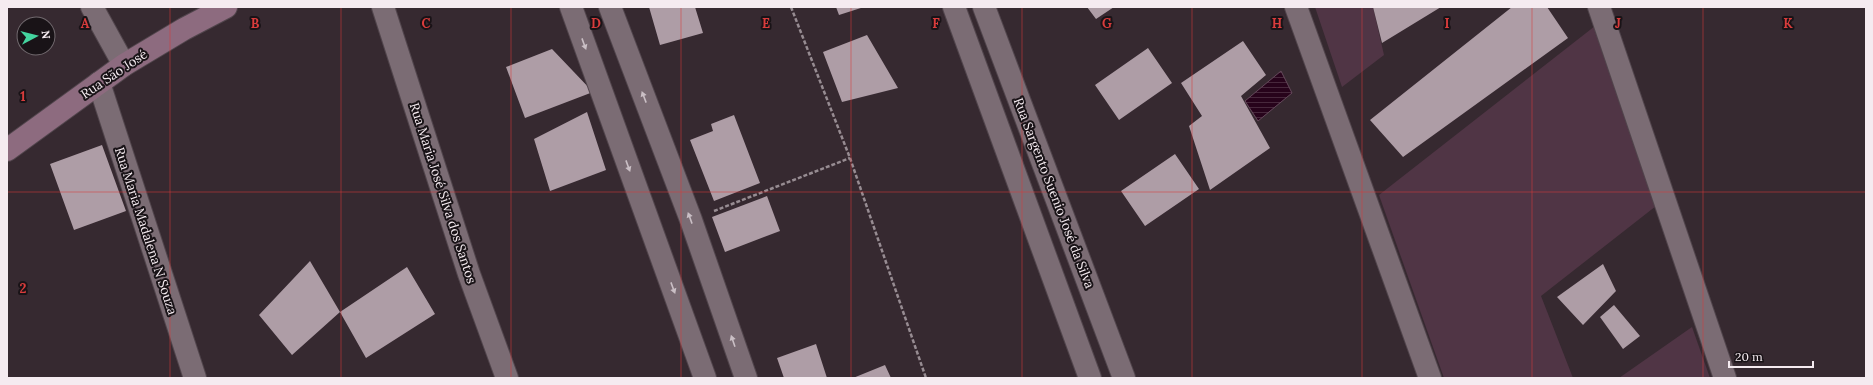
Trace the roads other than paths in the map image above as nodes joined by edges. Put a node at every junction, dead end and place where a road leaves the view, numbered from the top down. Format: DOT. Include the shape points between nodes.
graph roads {
  1 [pos="92,7"];
  2 [pos="226,7"];
  3 [pos="384,7"];
  4 [pos="571,7"];
  5 [pos="610,7"];
  6 [pos="954,7"];
  7 [pos="984,7"];
  8 [pos="1296,7"];
  9 [pos="1599,7"];
  10 [pos="124,65"];
  11 [pos="99,83"];
  12 [pos="7,150"];
  13 [pos="195,378"];
  14 [pos="507,378"];
  15 [pos="705,378"];
  16 [pos="746,378"];
  17 [pos="1090,378"];
  18 [pos="1124,378"];
  19 [pos="1430,378"];
  20 [pos="1725,378"];
  1 -- 10 [label="street"];
  2 -- 10 [label="main road, Rua São José"];
  3 -- 14 [label="street, Rua Maria José Silva dos Santos" via="469,274"];
  4 -- 15 [label="street, one-way"];
  16 -- 5 [label="street, one-way" via="691,220"];
  6 -- 17 [label="street"];
  7 -- 18 [label="street, Rua Sargento Suenio José da Silva"];
  8 -- 19 [label="street"];
  9 -- 20 [label="street"];
  10 -- 11 [label="main road, Rua São José"];
  11 -- 12 [label="main road, Rua São José"];
  11 -- 13 [label="street, Rua Maria Madalena N Souza"];
}
